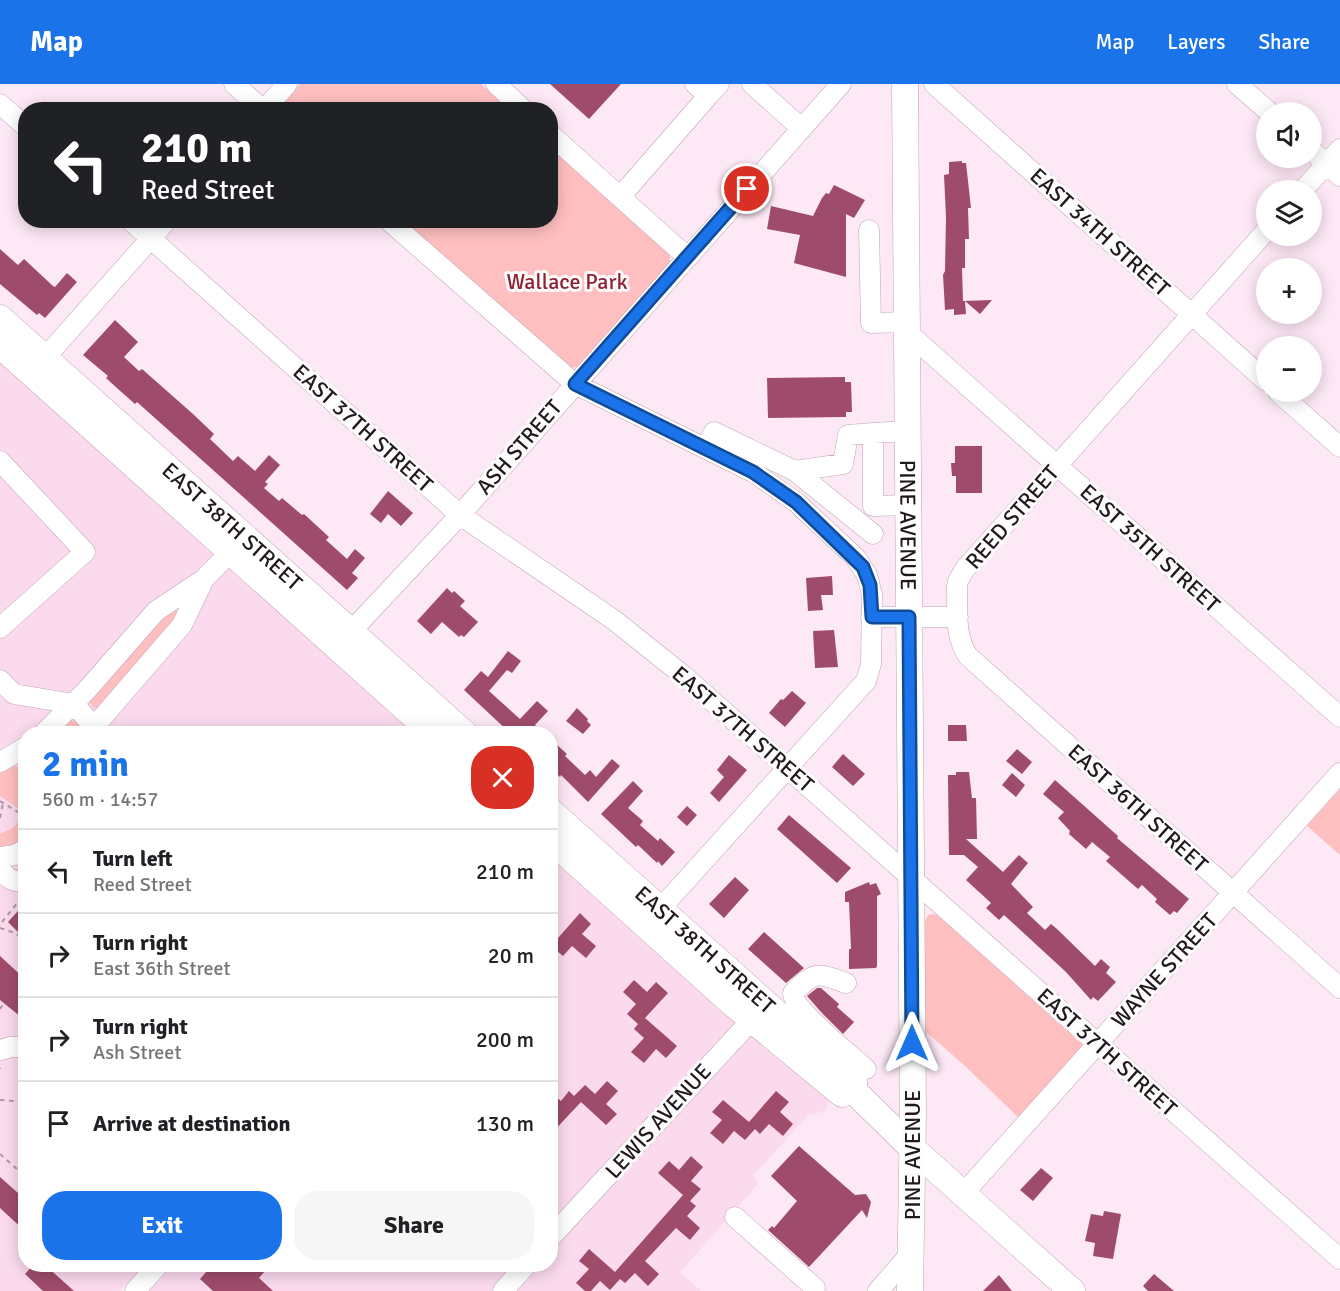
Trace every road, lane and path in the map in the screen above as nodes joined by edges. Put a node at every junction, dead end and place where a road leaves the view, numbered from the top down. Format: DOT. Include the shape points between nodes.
graph roads {
  1 [pos="234,84"];
  2 [pos="287,84"];
  3 [pos="496,84"];
  4 [pos="752,84"];
  5 [pos="841,84"];
  6 [pos="905,84"];
  7 [pos="934,84"];
  8 [pos="1237,84"];
  9 [pos="708,88"];
  10 [pos="254,102"];
  11 [pos="270,102"];
  12 [pos="515,102"];
  13 [pos="1258,102"];
  14 [pos="0,104"];
  15 [pos="18,120"];
  16 [pos="801,128"];
  17 [pos="558,141"];
  18 [pos="1340,149"];
  19 [pos="1333,170"];
  20 [pos="1318,180"];
  21 [pos="620,197"];
  22 [pos="139,228"];
  23 [pos="160,228"];
  24 [pos="397,228"];
  25 [pos="869,230"];
  26 [pos="151,238"];
  27 [pos="1256,242"];
  28 [pos="687,257"];
  29 [pos="1191,314"];
  30 [pos="0,318"];
  31 [pos="907,327"];
  32 [pos="0,345"];
  33 [pos="38,365"];
  34 [pos="1256,372"];
  35 [pos="575,384"];
  36 [pos="1289,402"];
  37 [pos="908,431"];
  38 [pos="873,433"];
  39 [pos="1340,447"];
  40 [pos="706,448"];
  41 [pos="0,461"];
  42 [pos="1057,465"];
  43 [pos="795,471"];
  44 [pos="909,505"];
  45 [pos="873,506"];
  46 [pos="460,515"];
  47 [pos="873,534"];
  48 [pos="238,544"];
  49 [pos="854,556"];
  50 [pos="204,579"];
  51 [pos="872,617"];
  52 [pos="909,617"];
  53 [pos="958,617"];
  54 [pos="0,628"];
  55 [pos="344,638"];
  56 [pos="0,680"];
  57 [pos="74,704"];
  58 [pos="1340,717"];
  59 [pos="51,726"];
  60 [pos="90,726"];
  61 [pos="98,726"];
  62 [pos="426,726"];
  63 [pos="455,726"];
  64 [pos="18,752"];
  65 [pos="0,762"];
  66 [pos="788,768"];
  67 [pos="1340,773"];
  68 [pos="1,803"];
  69 [pos="18,813"];
  70 [pos="0,818"];
  71 [pos="558,830"];
  72 [pos="18,853"];
  73 [pos="0,857"];
  74 [pos="0,869"];
  75 [pos="911,878"];
  76 [pos="18,881"];
  77 [pos="1233,893"];
  78 [pos="18,903"];
  79 [pos="654,917"];
  80 [pos="1,922"];
  81 [pos="0,928"];
  82 [pos="18,935"];
  83 [pos="846,983"];
  84 [pos="1340,988"];
  85 [pos="4,1003"];
  86 [pos="0,1008"];
  87 [pos="759,1012"];
  88 [pos="1097,1044"];
  89 [pos="860,1080"];
  90 [pos="0,1101"];
  91 [pos="18,1102"];
  92 [pos="913,1149"];
  93 [pos="0,1154"];
  94 [pos="18,1170"];
  95 [pos="963,1194"];
  96 [pos="735,1217"];
  97 [pos="558,1229"];
  98 [pos="911,1253"];
  99 [pos="1340,1259"];
  100 [pos="152,1272"];
  101 [pos="520,1272"];
  102 [pos="815,1288"];
  103 [pos="135,1291"];
  104 [pos="503,1291"];
  105 [pos="878,1291"];
  106 [pos="910,1291"];
  107 [pos="1072,1291"];
  1 -- 10 [label="street"];
  2 -- 11 [label="street"];
  3 -- 12 [label="street"];
  4 -- 16 [label="street"];
  5 -- 16 [label="street, ASH STREET"];
  6 -- 31 [label="main road, PINE AVENUE"];
  7 -- 29 [label="street, EAST 34TH STREET"];
  8 -- 13 [label="street"];
  9 -- 21 [label="street"];
  14 -- 15 [label="street"];
  16 -- 28 [label="street, ASH STREET"];
  17 -- 21 [label="street"];
  18 -- 19 [label="street"];
  19 -- 20 [label="street"];
  21 -- 28 [label="street"];
  22 -- 26 [label="street, EAST 37TH STREET"];
  23 -- 26 [label="street"];
  24 -- 35 [label="street"];
  25 -- 31 [label="street" via="871,323"];
  26 -- 33 [label="street"];
  26 -- 46 [label="street, EAST 37TH STREET"];
  27 -- 29 [label="street, REED STREET"];
  28 -- 35 [label="street, ASH STREET"];
  29 -- 34 [label="street, EAST 34TH STREET"];
  29 -- 42 [label="street, REED STREET"];
  30 -- 33 [label="main road, EAST 38TH STREET"];
  31 -- 37 [label="main road, PINE AVENUE"];
  31 -- 42 [label="street, EAST 35TH STREET"];
  32 -- 33 [label="main road, EAST 38TH STREET"];
  33 -- 48 [label="main road, EAST 38TH STREET"];
  35 -- 40 [label="street"];
  35 -- 46 [label="street, ASH STREET"];
  36 -- 39 [label="street"];
  37 -- 38 [label="street"];
  37 -- 44 [label="main road, PINE AVENUE"];
  38 -- 43 [label="street" via="848,435 843,464"];
  38 -- 45 [label="street"];
  40 -- 43 [label="street" via="714,432"];
  40 -- 49 [label="street" via="776,487"];
  41 -- 54 [label="street" via="85,552"];
  42 -- 53 [label="street, REED STREET" via="961,574 957,587"];
  42 -- 58 [label="street, EAST 35TH STREET"];
  43 -- 47 [label="street"];
  44 -- 45 [label="street"];
  44 -- 52 [label="main road, PINE AVENUE"];
  45 -- 47 [label="street"];
  46 -- 55 [label="street, ASH STREET"];
  46 -- 66 [label="street, EAST 37TH STREET" via="642,642"];
  47 -- 49 [label="street"];
  48 -- 50 [label="street"];
  48 -- 55 [label="main road, EAST 38TH STREET"];
  49 -- 51 [label="street" via="870,585"];
  50 -- 57 [label="street" via="156,611"];
  50 -- 61 [label="street" via="182,625"];
  51 -- 52 [label="street"];
  51 -- 66 [label="street" via="871,664 866,681"];
  52 -- 53 [label="street"];
  52 -- 75 [label="main road, PINE AVENUE"];
  53 -- 77 [label="street, EAST 36TH STREET" via="959,642 968,656"];
  55 -- 62 [label="main road, EAST 38TH STREET"];
  55 -- 63 [label="main road, EAST 38TH STREET"];
  56 -- 57 [label="street" via="14,694"];
  57 -- 59 [label="street"];
  57 -- 60 [label="street"];
  64 -- 65 [label="street"];
  66 -- 75 [label="street, EAST 37TH STREET"];
  66 -- 79 [label="street"];
  67 -- 77 [label="street, WAYNE STREET"];
  68 -- 69 [label="path"];
  68 -- 70 [label="path"];
  71 -- 79 [label="main road, EAST 38TH STREET"];
  72 -- 73 [label="street"];
  74 -- 76 [label="street"];
  75 -- 88 [label="street, EAST 37TH STREET"];
  75 -- 92 [label="main road, PINE AVENUE"];
  77 -- 84 [label="street, EAST 36TH STREET"];
  77 -- 88 [label="street, WAYNE STREET"];
  78 -- 80 [label="path"];
  79 -- 87 [label="main road, EAST 38TH STREET"];
  81 -- 82 [label="path"];
  83 -- 89 [label="street" via="815,975 793,993 793,998"];
  85 -- 86 [label="path"];
  87 -- 89 [label="main road, EAST 38TH STREET" via="854,1082"];
  87 -- 97 [label="street, LEWIS AVENUE"];
  88 -- 95 [label="street, WAYNE STREET"];
  88 -- 99 [label="street, EAST 37TH STREET"];
  89 -- 92 [label="main road, EAST 38TH STREET"];
  90 -- 91 [label="path"];
  92 -- 95 [label="main road, EAST 38TH STREET"];
  92 -- 98 [label="main road, PINE AVENUE"];
  93 -- 94 [label="path"];
  95 -- 107 [label="main road, EAST 38TH STREET"];
  96 -- 102 [label="street"];
  98 -- 105 [label="street"];
  98 -- 106 [label="main road, PINE AVENUE"];
  100 -- 103 [label="street"];
  101 -- 104 [label="street"];
}
